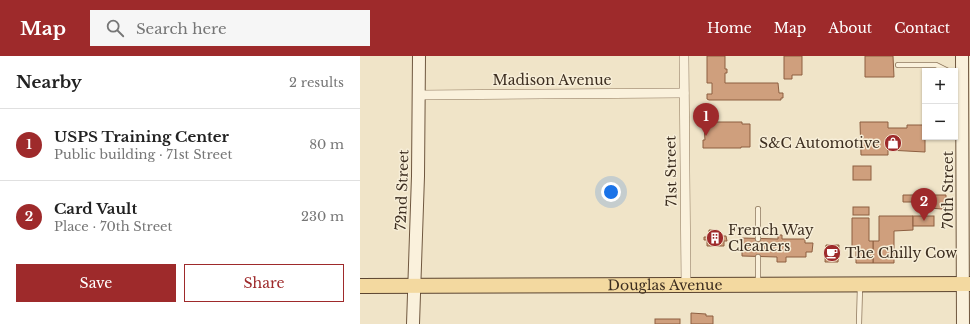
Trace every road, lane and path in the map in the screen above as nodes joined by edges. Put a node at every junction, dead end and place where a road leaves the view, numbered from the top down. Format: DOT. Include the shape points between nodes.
graph roads {
  1 [pos="419,56"];
  2 [pos="684,56"];
  3 [pos="962,56"];
  4 [pos="898,65"];
  5 [pos="942,68"];
  6 [pos="959,76"];
  7 [pos="684,93"];
  8 [pos="419,95"];
  9 [pos="758,209"];
  10 [pos="758,239"];
  11 [pos="758,257"];
  12 [pos="967,284"];
  13 [pos="686,285"];
  14 [pos="758,285"];
  15 [pos="860,285"];
  16 [pos="360,286"];
  17 [pos="414,286"];
  18 [pos="413,324"];
  19 [pos="859,324"];
  20 [pos="963,324"];
  1 -- 8 [label="street, 72nd Street"];
  2 -- 7 [label="street, 71st Street"];
  3 -- 6 [label="street, 70th Street"];
  4 -- 5 [label="lane" via="936,65"];
  6 -- 12 [label="street, 70th Street"];
  7 -- 8 [label="street, Madison Avenue"];
  7 -- 13 [label="street, 71st Street"];
  8 -- 17 [label="street, 72nd Street"];
  9 -- 10 [label="lane"];
  11 -- 14 [label="lane"];
  12 -- 15 [label="main road, Douglas Avenue"];
  12 -- 20 [label="street, 70th Street"];
  13 -- 14 [label="main road, Douglas Avenue"];
  13 -- 17 [label="main road, Douglas Avenue"];
  14 -- 15 [label="main road, Douglas Avenue"];
  15 -- 19 [label="lane"];
  16 -- 17 [label="main road, Douglas Avenue"];
  17 -- 18 [label="street, 72nd Street"];
}
